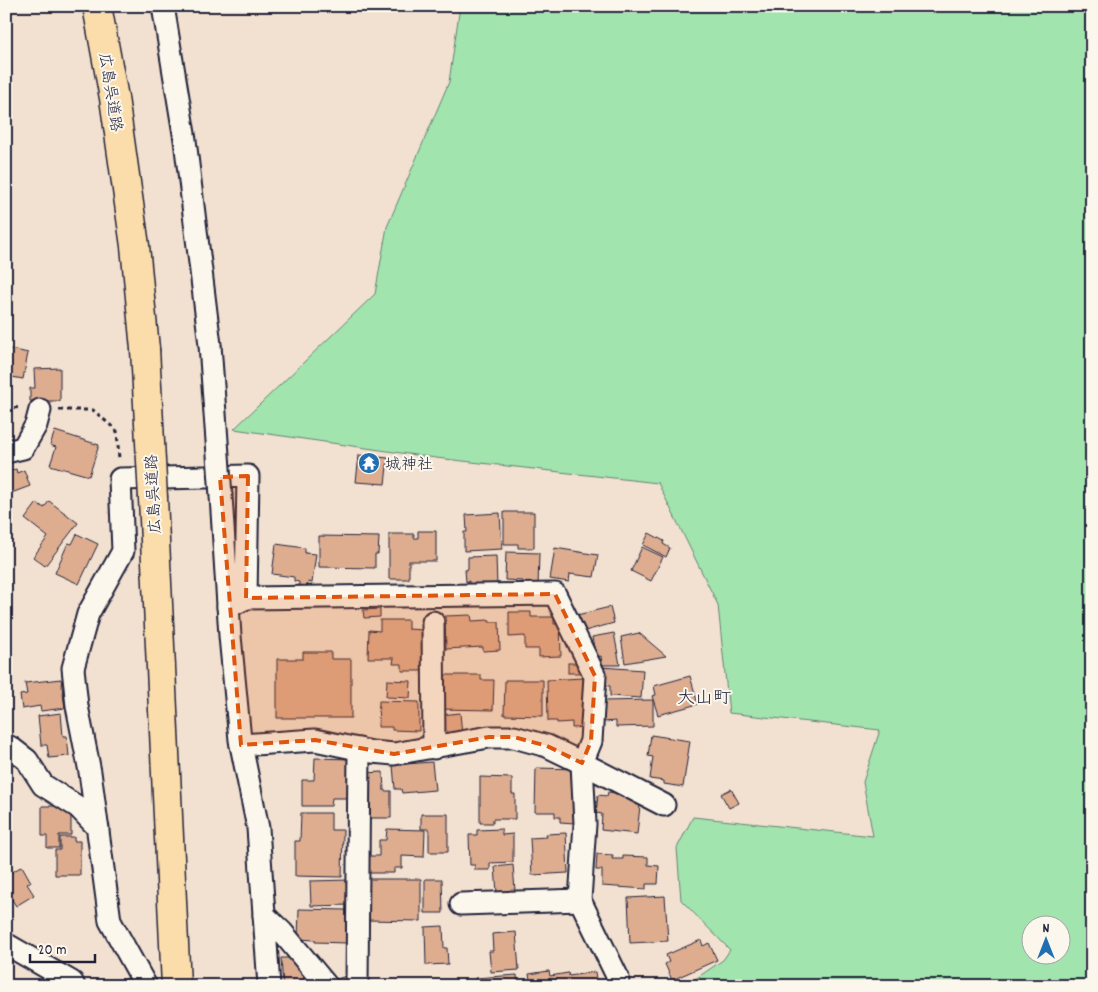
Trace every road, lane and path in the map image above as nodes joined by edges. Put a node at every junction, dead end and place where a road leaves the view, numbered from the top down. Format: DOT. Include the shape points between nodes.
graph roads {
  1 [pos="97,6"];
  2 [pos="163,6"];
  3 [pos="6,407"];
  4 [pos="40,410"];
  5 [pos="7,452"];
  6 [pos="120,479"];
  7 [pos="237,603"];
  8 [pos="433,622"];
  9 [pos="241,745"];
  10 [pos="6,747"];
  11 [pos="434,748"];
  12 [pos="360,749"];
  13 [pos="582,763"];
  14 [pos="664,805"];
  15 [pos="98,828"];
  16 [pos="580,900"];
  17 [pos="461,904"];
  18 [pos="264,915"];
  19 [pos="6,944"];
  20 [pos="74,986"];
  21 [pos="146,986"];
  22 [pos="176,986"];
  23 [pos="269,986"];
  24 [pos="327,986"];
  25 [pos="357,986"];
  26 [pos="617,986"];
  1 -- 22 [label="highway, 広島呉道路, bridge" via="135,246 145,349"];
  2 -- 7 [label="street, bridge" via="185,140 210,345 221,496"];
  3 -- 4 [label="path"];
  4 -- 5 [label="street" via="23,448"];
  4 -- 6 [label="path" via="93,410 117,431"];
  6 -- 7 [label="street" via="248,476"];
  6 -- 15 [label="street" via="123,550 88,614 73,668"];
  7 -- 9 [label="street"];
  7 -- 13 [label="street" via="555,594 595,676 591,741"];
  8 -- 11 [label="street"];
  9 -- 12 [label="street" via="315,740"];
  9 -- 18 [label="street" via="258,828"];
  10 -- 15 [label="street" via="27,760 43,785 78,807"];
  11 -- 12 [label="street" via="394,754"];
  11 -- 13 [label="street" via="489,737 514,737 547,746"];
  12 -- 25 [label="street"];
  13 -- 14 [label="street"];
  13 -- 16 [label="street" via="585,824"];
  15 -- 21 [label="street" via="110,921"];
  16 -- 17 [label="street"];
  16 -- 26 [label="street" via="618,978"];
  18 -- 23 [label="street"];
  18 -- 24 [label="street"];
  19 -- 20 [label="street"];
}
